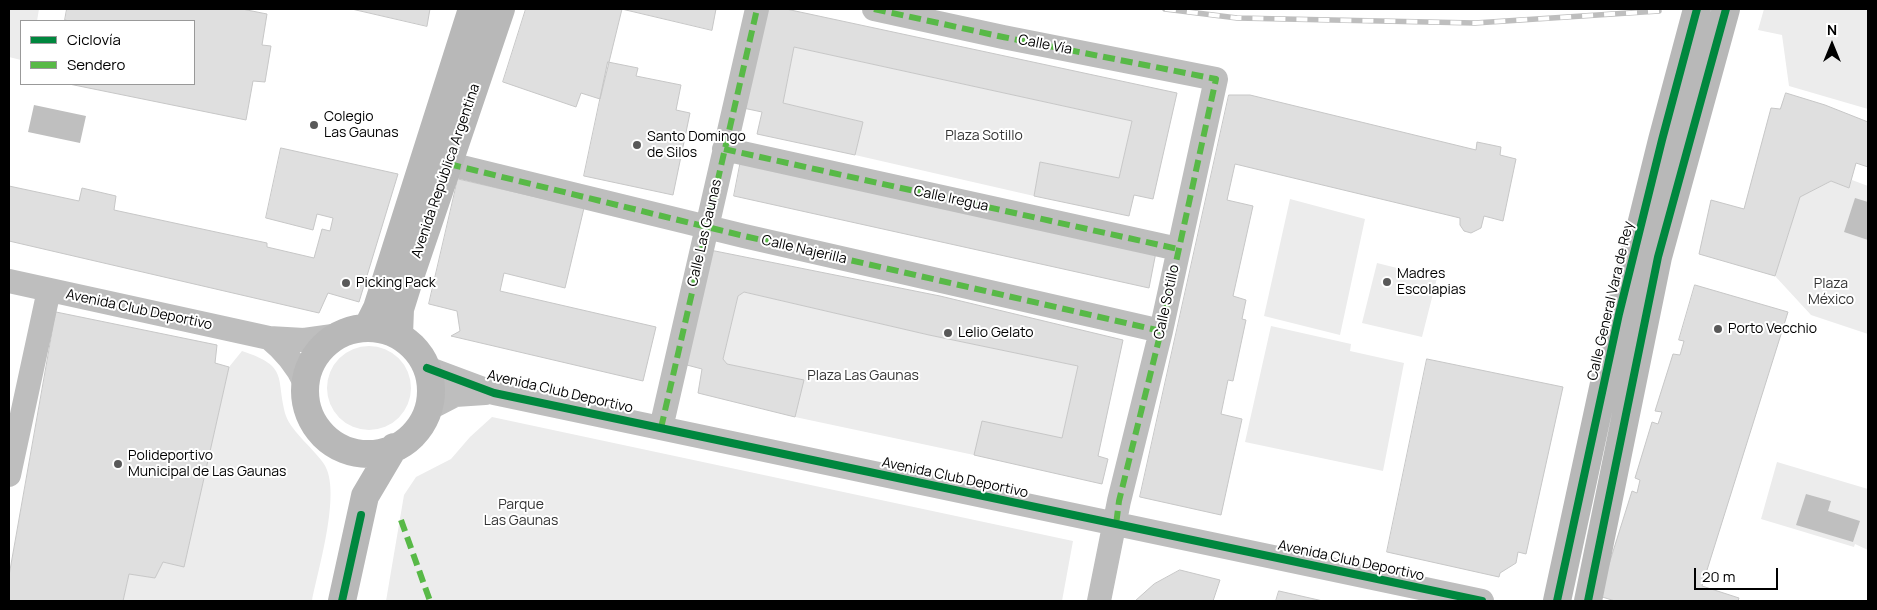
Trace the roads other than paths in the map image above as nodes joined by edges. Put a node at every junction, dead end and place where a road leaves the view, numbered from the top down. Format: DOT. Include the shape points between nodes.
graph roads {
  1 [pos="472,9"];
  2 [pos="501,9"];
  3 [pos="757,9"];
  4 [pos="874,9"];
  5 [pos="1697,9"];
  6 [pos="1726,9"];
  7 [pos="1216,79"];
  8 [pos="724,149"];
  9 [pos="449,164"];
  10 [pos="706,227"];
  11 [pos="1178,249"];
  12 [pos="9,282"];
  13 [pos="50,290"];
  14 [pos="367,328"];
  15 [pos="1161,331"];
  16 [pos="340,335"];
  17 [pos="399,336"];
  18 [pos="269,338"];
  19 [pos="427,368"];
  20 [pos="305,383"];
  21 [pos="494,392"];
  22 [pos="428,409"];
  23 [pos="661,428"];
  24 [pos="394,447"];
  25 [pos="344,449"];
  26 [pos="9,476"];
  27 [pos="361,515"];
  28 [pos="1116,525"];
  29 [pos="342,601"];
  30 [pos="1099,601"];
  31 [pos="1482,601"];
  32 [pos="1557,601"];
  33 [pos="1588,601"];
  1 -- 14 [label="main road, Avenida República Argentina" via="377,308"];
  2 -- 9 [label="main road, Avenida República Argentina"];
  3 -- 8 [label="street, Calle Las Gaunas"];
  4 -- 7 [label="street, Calle Vía"];
  5 -- 32 [label="main road, Calle General Vara de Rey" via="1619,314"];
  6 -- 33 [label="main road" via="1658,257"];
  7 -- 11 [label="street, Calle Sotillo"];
  8 -- 10 [label="street, Calle Las Gaunas"];
  8 -- 11 [label="street, Calle Iregua"];
  9 -- 10 [label="street, Calle Najerilla"];
  9 -- 17 [label="main road, Avenida República Argentina" via="400,308"];
  10 -- 15 [label="street, Calle Najerilla"];
  10 -- 23 [label="street, Calle Las Gaunas"];
  11 -- 15 [label="street, Calle Sotillo"];
  12 -- 13 [label="street, Avenida Club Deportivo"];
  13 -- 18 [label="street, Avenida Club Deportivo"];
  13 -- 26 [label="street"];
  14 -- 16 [label="main road"];
  14 -- 17 [label="main road"];
  15 -- 28 [label="street, Calle Sotillo" via="1119,501"];
  16 -- 18 [label="street, Avenida Club Deportivo" via="304,340"];
  16 -- 20 [label="main road" via="323,346 311,363"];
  17 -- 19 [label="main road" via="416,350"];
  18 -- 20 [label="street" via="298,368"];
  19 -- 21 [label="street, Avenida Club Deportivo"];
  19 -- 22 [label="main road" via="431,389"];
  20 -- 25 [label="main road" via="306,404 313,423 326,439"];
  21 -- 22 [label="street, Avenida Club Deportivo" via="456,395"];
  21 -- 23 [label="street, Avenida Club Deportivo"];
  22 -- 24 [label="main road" via="419,428"];
  23 -- 28 [label="street, Avenida Club Deportivo"];
  24 -- 25 [label="main road" via="365,454"];
  24 -- 27 [label="main road" via="365,496"];
  25 -- 27 [label="main road" via="357,473"];
  27 -- 29 [label="main road"];
  28 -- 30 [label="street, Calle Sotillo"];
  28 -- 31 [label="street, Avenida Club Deportivo"];
}
